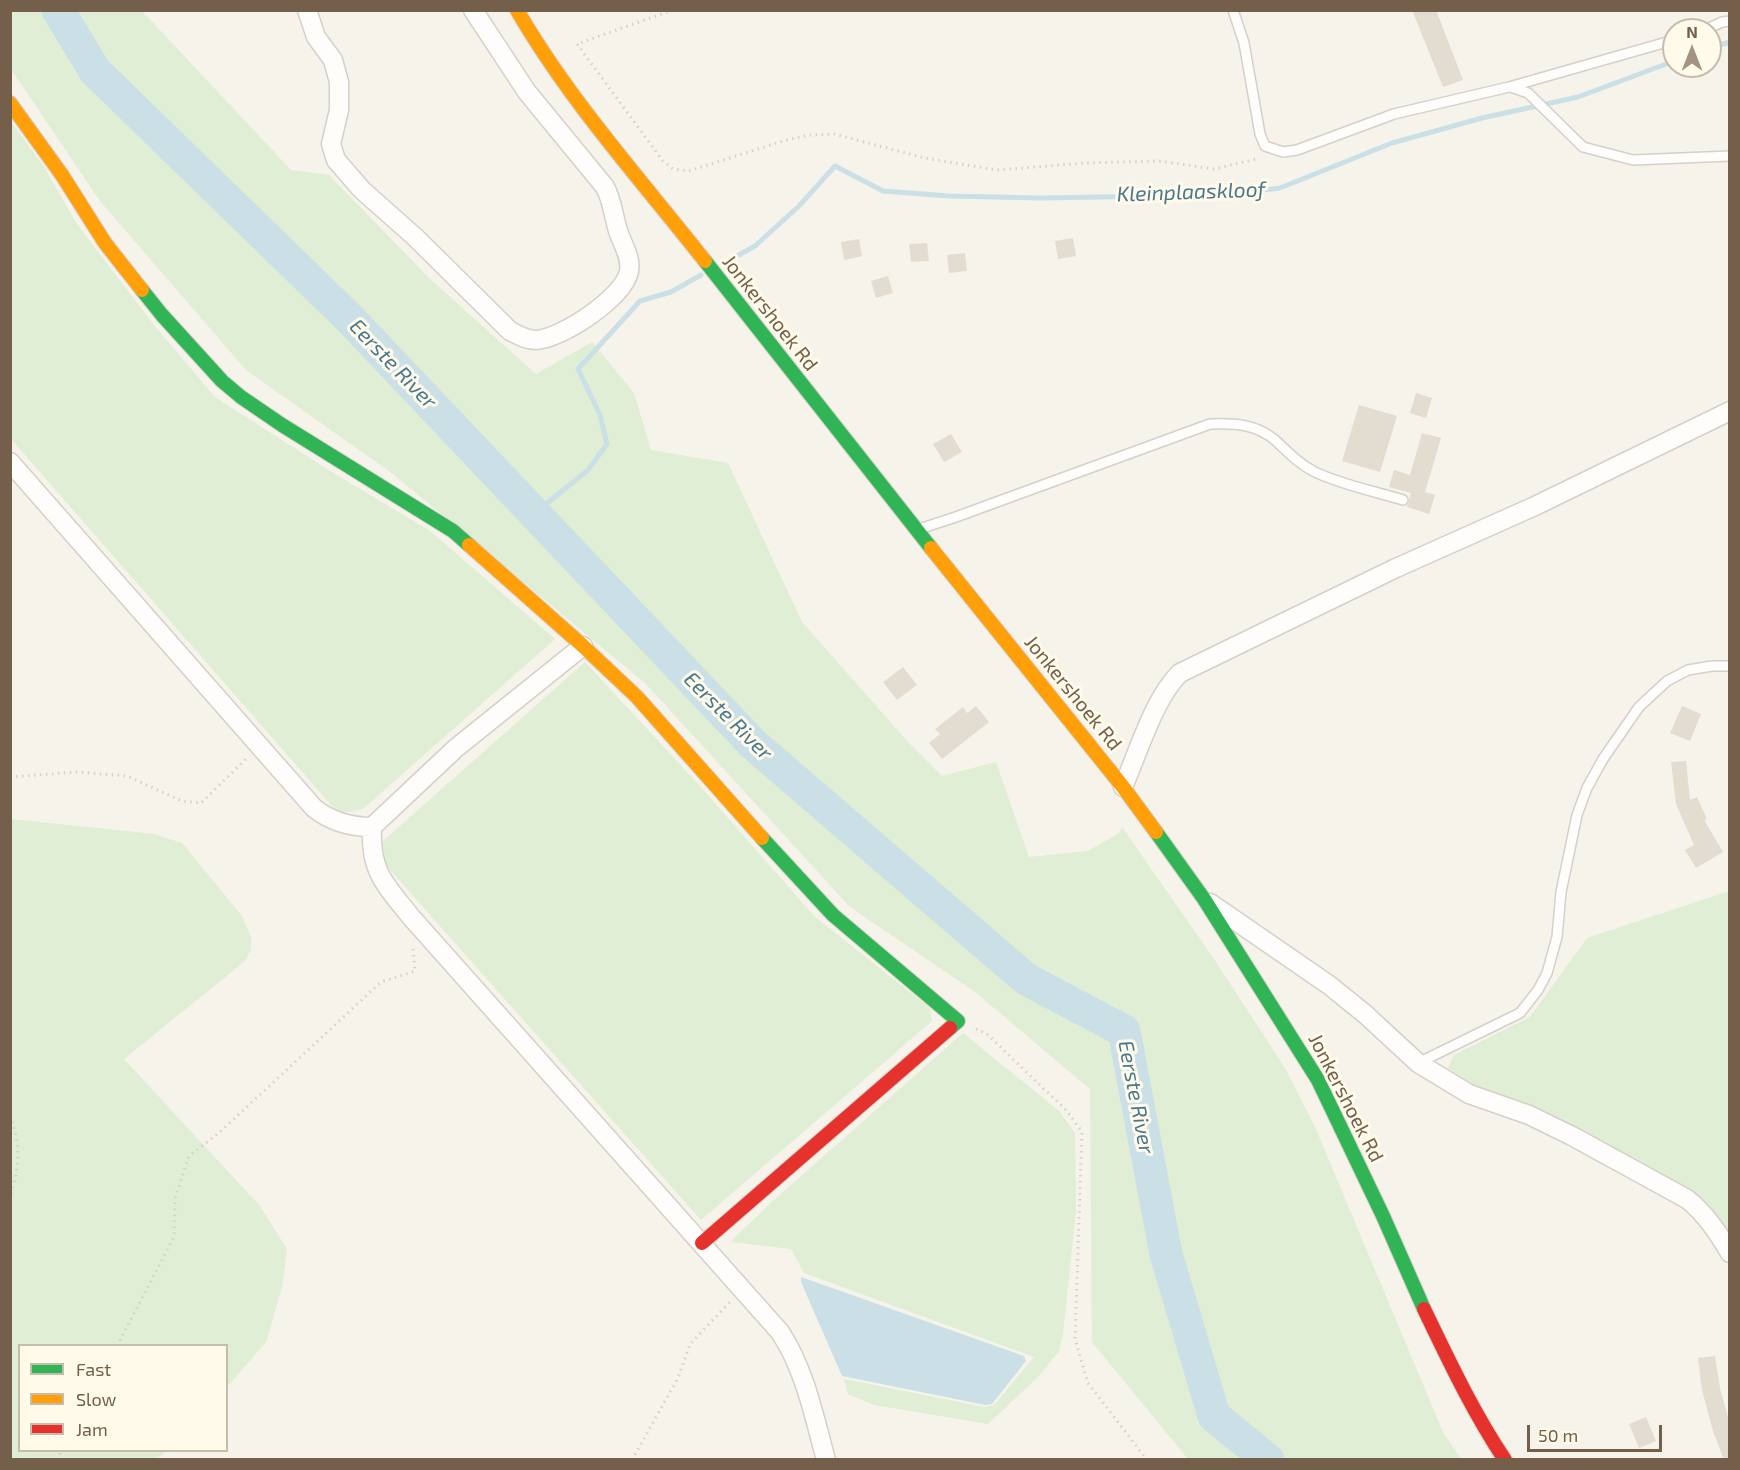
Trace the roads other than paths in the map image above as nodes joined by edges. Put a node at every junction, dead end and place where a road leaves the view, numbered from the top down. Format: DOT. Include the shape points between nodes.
graph roads {
  1 [pos="307,10"];
  2 [pos="473,10"];
  3 [pos="517,10"];
  4 [pos="1233,10"];
  5 [pos="1662,43"];
  6 [pos="1509,87"];
  7 [pos="10,103"];
  8 [pos="1730,156"];
  9 [pos="1730,411"];
  10 [pos="10,462"];
  11 [pos="1403,500"];
  12 [pos="916,530"];
  13 [pos="583,646"];
  14 [pos="1730,666"];
  15 [pos="1123,788"];
  16 [pos="372,827"];
  17 [pos="1204,899"];
  18 [pos="1418,1063"];
  19 [pos="702,1243"];
  20 [pos="1730,1253"];
  21 [pos="826,1460"];
  22 [pos="1505,1460"];
  1 -- 2 [label="street" via="316,37 333,60 339,82 339,110 331,144 336,160 362,190 510,331 524,338 548,338 589,315 623,286 630,270 628,257 605,187 527,92"];
  3 -- 12 [label="street, Jonkershoek Rd" via="577,99"];
  4 -- 6 [label="lane" via="1244,44 1260,134 1265,146 1283,152 1394,114"];
  5 -- 6 [label="lane"];
  6 -- 8 [label="lane" via="1528,93 1583,147 1633,160"];
  7 -- 13 [label="street" via="105,243 162,315 222,381 282,425 453,531"];
  9 -- 15 [label="street" via="1180,673 1159,703"];
  10 -- 16 [label="street" via="314,808 326,818"];
  11 -- 12 [label="lane" via="1316,472 1258,429 1234,423 1210,424"];
  12 -- 15 [label="street, Jonkershoek Rd"];
  13 -- 16 [label="street" via="456,748"];
  13 -- 19 [label="street" via="659,720 825,907 958,1020"];
  14 -- 18 [label="lane" via="1688,670 1667,681 1639,707 1603,759 1577,815 1561,892 1557,937 1547,973 1520,1013"];
  15 -- 17 [label="street, Jonkershoek Rd"];
  16 -- 19 [label="street" via="371,849 377,872 411,917"];
  17 -- 18 [label="street" via="1329,985"];
  17 -- 22 [label="street, Jonkershoek Rd" via="1318,1080 1471,1405"];
  18 -- 20 [label="street" via="1469,1094 1572,1136 1687,1199 1700,1209"];
  19 -- 21 [label="street" via="792,1350"];
}
